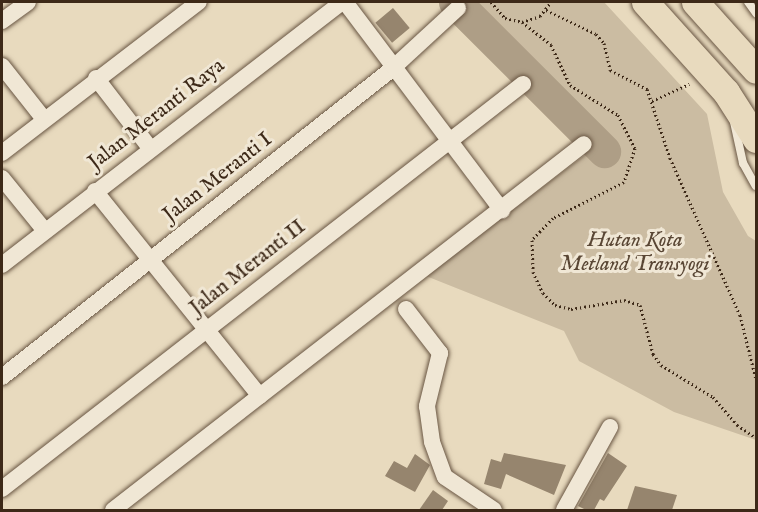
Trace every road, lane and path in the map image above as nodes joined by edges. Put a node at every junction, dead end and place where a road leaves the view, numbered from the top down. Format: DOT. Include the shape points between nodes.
graph roads {
  1 [pos="28,2"];
  2 [pos="199,2"];
  3 [pos="344,2"];
  4 [pos="491,2"];
  5 [pos="551,2"];
  6 [pos="645,2"];
  7 [pos="696,2"];
  8 [pos="748,2"];
  9 [pos="458,8"];
  10 [pos="546,10"];
  11 [pos="756,14"];
  12 [pos="2,21"];
  13 [pos="522,22"];
  14 [pos="2,66"];
  15 [pos="394,68"];
  16 [pos="756,70"];
  17 [pos="96,78"];
  18 [pos="718,83"];
  19 [pos="523,84"];
  20 [pos="652,101"];
  21 [pos="43,118"];
  22 [pos="756,139"];
  23 [pos="448,140"];
  24 [pos="584,144"];
  25 [pos="150,148"];
  26 [pos="2,153"];
  27 [pos="2,178"];
  28 [pos="756,186"];
  29 [pos="95,191"];
  30 [pos="502,210"];
  31 [pos="45,231"];
  32 [pos="149,261"];
  33 [pos="2,265"];
  34 [pos="406,309"];
  35 [pos="205,330"];
  36 [pos="2,377"];
  37 [pos="756,379"];
  38 [pos="260,396"];
  39 [pos="610,427"];
  40 [pos="756,438"];
  41 [pos="2,489"];
  42 [pos="113,510"];
  43 [pos="494,510"];
  44 [pos="564,510"];
  1 -- 12 [label="street"];
  2 -- 17 [label="street"];
  3 -- 15 [label="street"];
  3 -- 25 [label="street, Jalan Meranti Raya"];
  4 -- 13 [label="path" via="505,18"];
  5 -- 10 [label="path"];
  6 -- 18 [label="main road"];
  7 -- 16 [label="main road"];
  8 -- 11 [label="lane"];
  9 -- 15 [label="street, Jalan Meranti I"];
  10 -- 13 [label="path"];
  10 -- 20 [label="path" via="596,34 604,43 610,70 647,90"];
  13 -- 40 [label="path" via="551,45 570,85 618,115 635,148 624,182 553,218 532,240 533,272 543,293 555,305 571,309 624,300 640,305 653,354 661,365 713,398 737,425"];
  14 -- 21 [label="street"];
  15 -- 23 [label="street"];
  15 -- 32 [label="street, Jalan Meranti I"];
  17 -- 21 [label="street"];
  17 -- 25 [label="street"];
  18 -- 20 [label="path"];
  18 -- 22 [label="main road"];
  18 -- 28 [label="lane" via="743,163"];
  19 -- 23 [label="street, Jalan Meranti II"];
  20 -- 37 [label="path" via="670,158 740,315"];
  21 -- 26 [label="street"];
  23 -- 30 [label="street"];
  23 -- 35 [label="street, Jalan Meranti II"];
  24 -- 30 [label="street"];
  25 -- 29 [label="street, Jalan Meranti Raya"];
  27 -- 31 [label="street"];
  29 -- 31 [label="street, Jalan Meranti Raya"];
  29 -- 32 [label="street"];
  30 -- 38 [label="street"];
  31 -- 33 [label="street, Jalan Meranti Raya"];
  32 -- 35 [label="street"];
  32 -- 36 [label="street, Jalan Meranti I"];
  34 -- 43 [label="street" via="440,356 430,380 427,406 432,442 445,477"];
  35 -- 38 [label="street"];
  35 -- 41 [label="street, Jalan Meranti II"];
  38 -- 42 [label="street"];
  39 -- 44 [label="street"];
}
